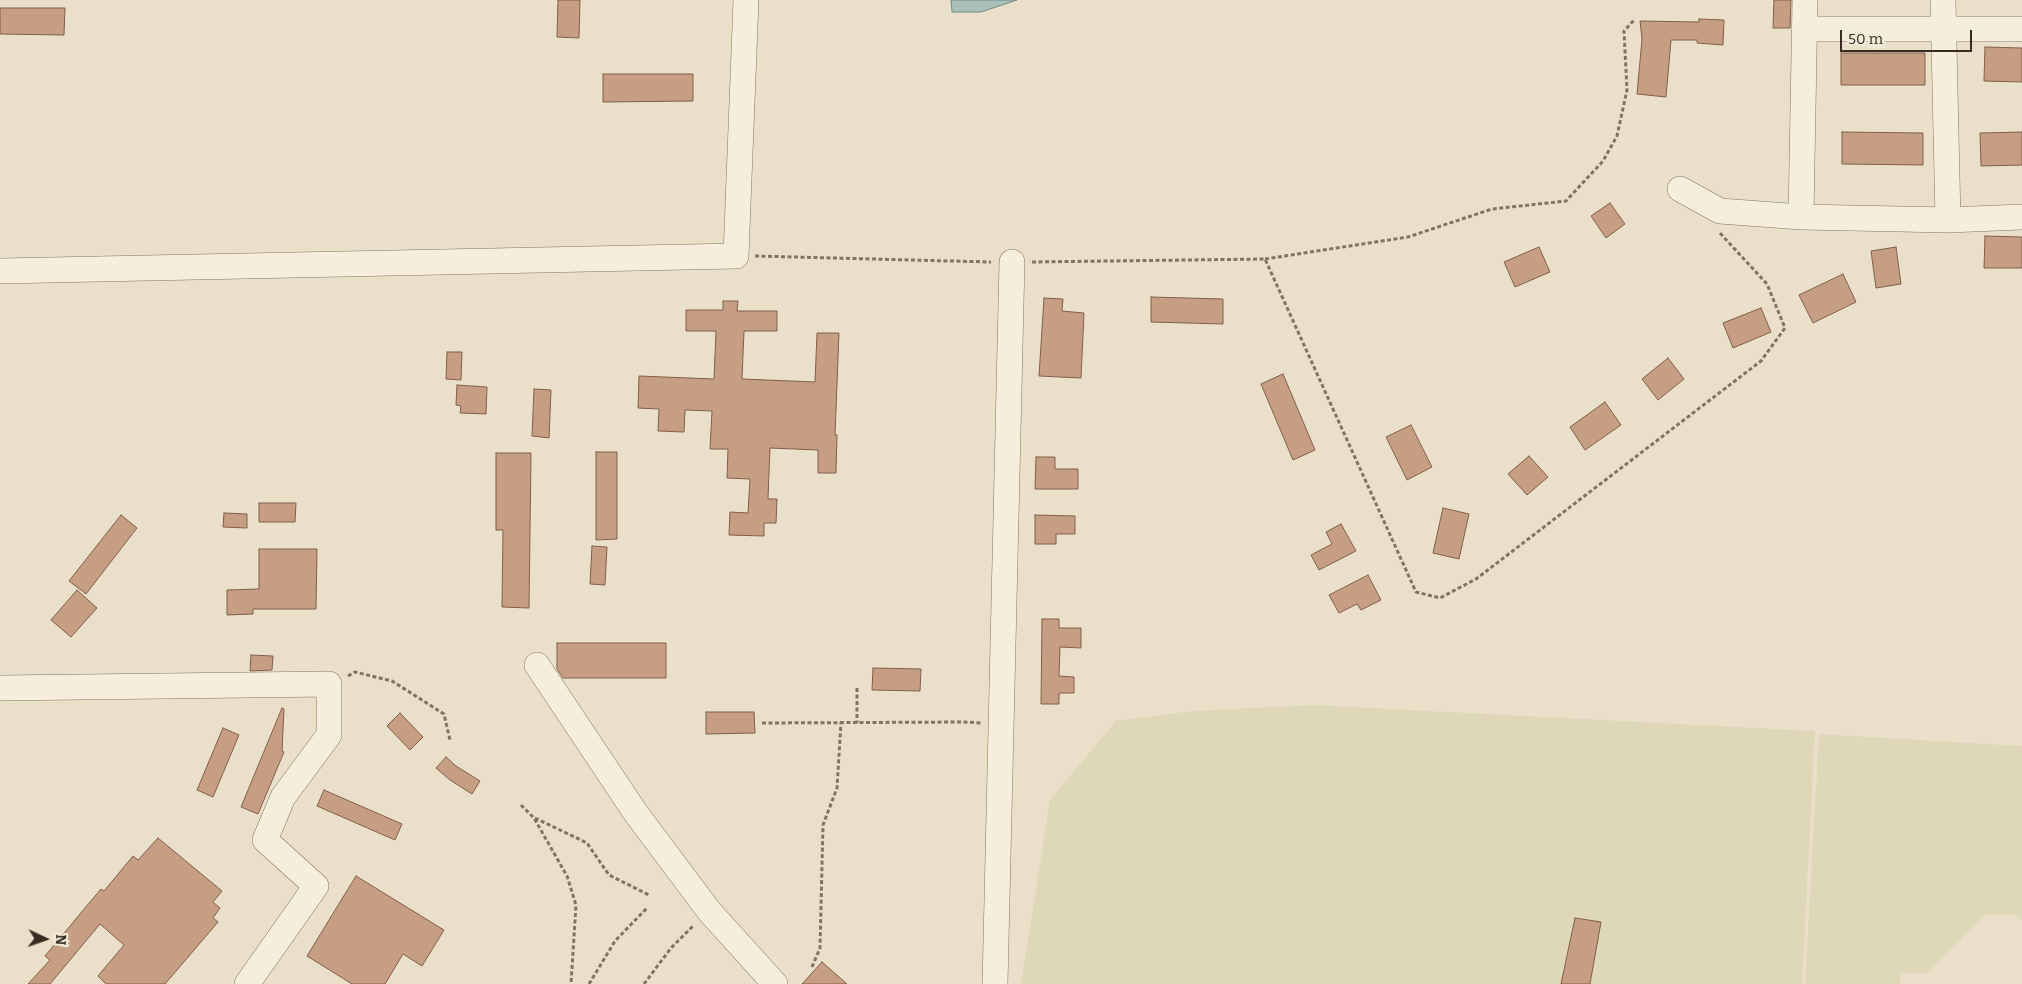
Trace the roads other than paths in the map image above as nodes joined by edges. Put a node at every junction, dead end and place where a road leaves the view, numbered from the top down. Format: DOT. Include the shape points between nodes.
graph roads {
  1 [pos="746,0"];
  2 [pos="1805,0"];
  3 [pos="1943,0"];
  4 [pos="1804,29"];
  5 [pos="1942,29"];
  6 [pos="2022,29"];
  7 [pos="1680,189"];
  8 [pos="1801,217"];
  9 [pos="2022,217"];
  10 [pos="1948,220"];
  11 [pos="1012,262"];
  12 [pos="0,271"];
  13 [pos="537,665"];
  14 [pos="0,688"];
  15 [pos="247,984"];
  16 [pos="776,984"];
  17 [pos="995,984"];
  1 -- 12 [label="street" via="736,256"];
  2 -- 4 [label="street"];
  3 -- 5 [label="street"];
  4 -- 5 [label="street"];
  4 -- 8 [label="street"];
  5 -- 6 [label="street"];
  5 -- 10 [label="street"];
  7 -- 8 [label="street" via="1720,211"];
  8 -- 10 [label="street"];
  9 -- 10 [label="street"];
  11 -- 17 [label="street"];
  13 -- 16 [label="street" via="635,812 709,910"];
  14 -- 15 [label="street" via="329,684 329,735 283,797 265,840 316,886"];
}
